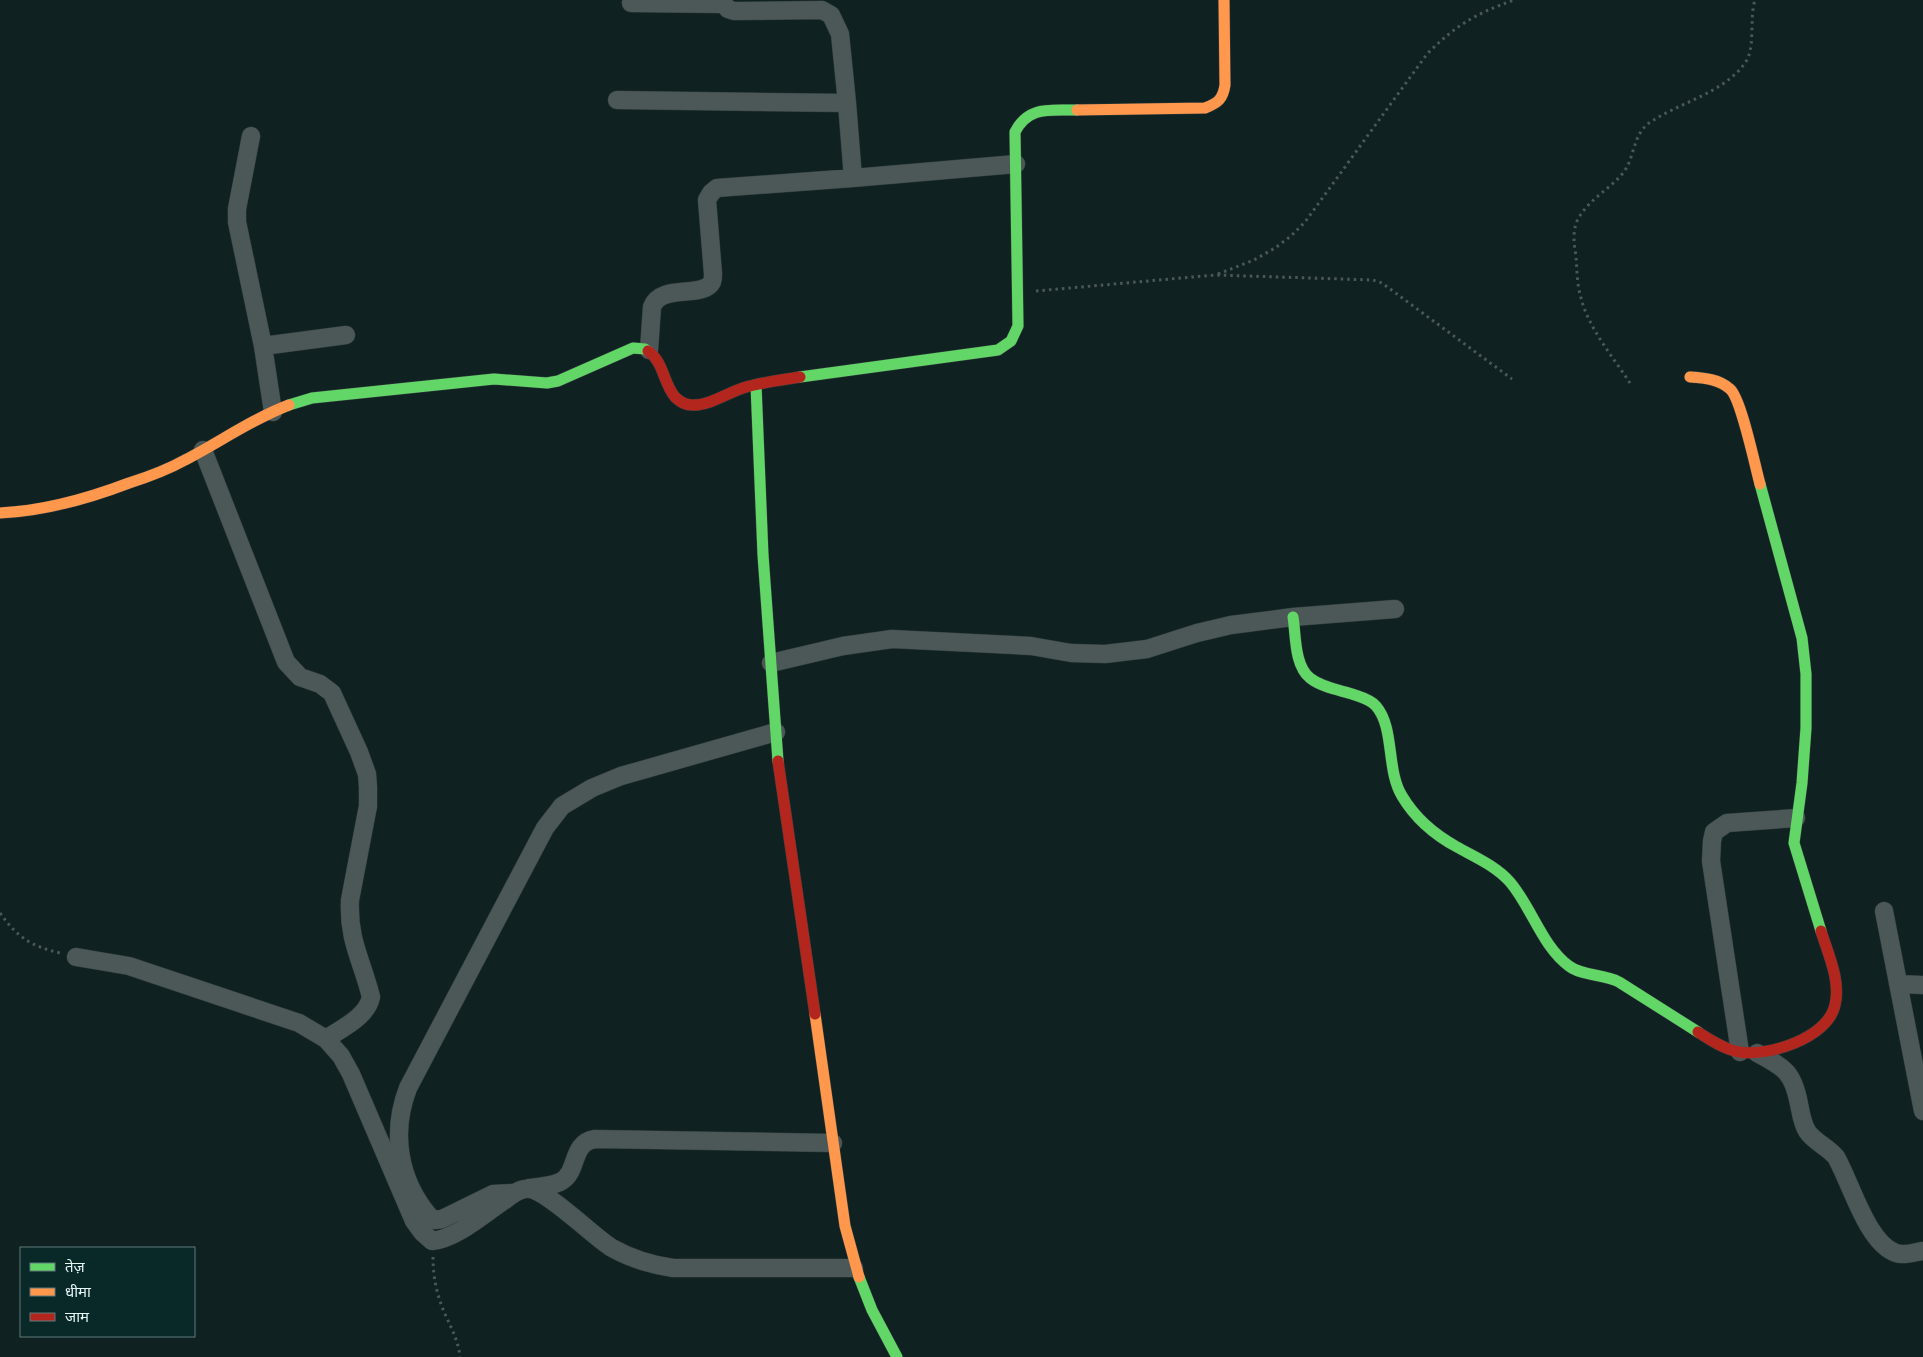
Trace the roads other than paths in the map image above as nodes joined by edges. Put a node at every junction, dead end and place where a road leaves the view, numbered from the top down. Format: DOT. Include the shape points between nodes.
graph roads {
  1 [pos="1224,0"];
  2 [pos="721,2"];
  3 [pos="631,3"];
  4 [pos="617,100"];
  5 [pos="848,103"];
  6 [pos="251,136"];
  7 [pos="1016,164"];
  8 [pos="853,178"];
  9 [pos="346,335"];
  10 [pos="263,346"];
  11 [pos="649,350"];
  12 [pos="1690,376"];
  13 [pos="756,385"];
  14 [pos="273,412"];
  15 [pos="203,450"];
  16 [pos="0,513"];
  17 [pos="1395,609"];
  18 [pos="1293,617"];
  19 [pos="771,663"];
  20 [pos="776,732"];
  21 [pos="1796,818"];
  22 [pos="1884,911"];
  23 [pos="76,956"];
  24 [pos="1898,984"];
  25 [pos="1923,985"];
  26 [pos="326,1039"];
  27 [pos="1748,1053"];
  28 [pos="1923,1111"];
  29 [pos="833,1143"];
  30 [pos="519,1191"];
  31 [pos="1923,1251"];
  32 [pos="854,1268"];
  33 [pos="898,1357"];
  1 -- 7 [label="street" via="1225,85 1224,96 1217,104 1205,108 1039,111 1020,121 1015,132"];
  2 -- 3 [label="street"];
  2 -- 5 [label="street" via="734,10 822,10 831,15 840,34"];
  4 -- 5 [label="street"];
  5 -- 8 [label="street"];
  6 -- 10 [label="street" via="237,222"];
  7 -- 8 [label="street"];
  7 -- 13 [label="street" via="1018,326 1007,346 998,350"];
  8 -- 11 [label="street" via="726,187 711,193 707,200 712,282 706,287 666,294 654,300"];
  9 -- 10 [label="street"];
  10 -- 14 [label="street"];
  11 -- 13 [label="street" via="673,394 689,406"];
  11 -- 14 [label="street" via="641,346 633,348 547,383 494,379 470,381 312,398"];
  12 -- 21 [label="street" via="1721,381 1736,395 1802,638 1806,662 1805,732 1800,804"];
  13 -- 19 [label="street"];
  14 -- 15 [label="street"];
  15 -- 16 [label="street" via="150,476 83,500 43,510"];
  15 -- 26 [label="street" via="286,662 300,677 320,684 332,693 366,774 368,806 349,916 353,945 371,997 363,1013"];
  17 -- 18 [label="street"];
  18 -- 19 [label="street" via="1231,625 1147,649 1106,654 1078,654 1032,646 892,639 859,642"];
  18 -- 27 [label="street" via="1304,672 1310,678 1377,707 1384,725 1392,775 1401,796 1434,832 1501,872 1559,958 1570,967 1617,980 1720,1047"];
  19 -- 20 [label="street"];
  20 -- 29 [label="street"];
  20 -- 30 [label="street" via="621,776 592,788 562,806 545,828 408,1088 399,1123 398,1150 404,1172 430,1217 435,1220 493,1194"];
  21 -- 27 [label="street" via="1794,843 1838,997 1835,1011 1813,1033 1771,1051"];
  21 -- 27 [label="street" via="1727,823 1714,832 1712,841 1711,861"];
  22 -- 24 [label="street"];
  23 -- 26 [label="street" via="129,966 299,1023"];
  24 -- 25 [label="street"];
  24 -- 28 [label="street"];
  26 -- 30 [label="street" via="351,1074 414,1221 432,1242 458,1231"];
  27 -- 31 [label="street" via="1782,1066 1790,1076 1807,1131 1836,1157 1878,1240 1899,1254"];
  29 -- 30 [label="street" via="594,1139 579,1148 564,1179"];
  29 -- 32 [label="street"];
  30 -- 32 [label="street" via="532,1189 546,1195 610,1247 659,1266"];
  32 -- 33 [label="street" via="875,1318"];
}
